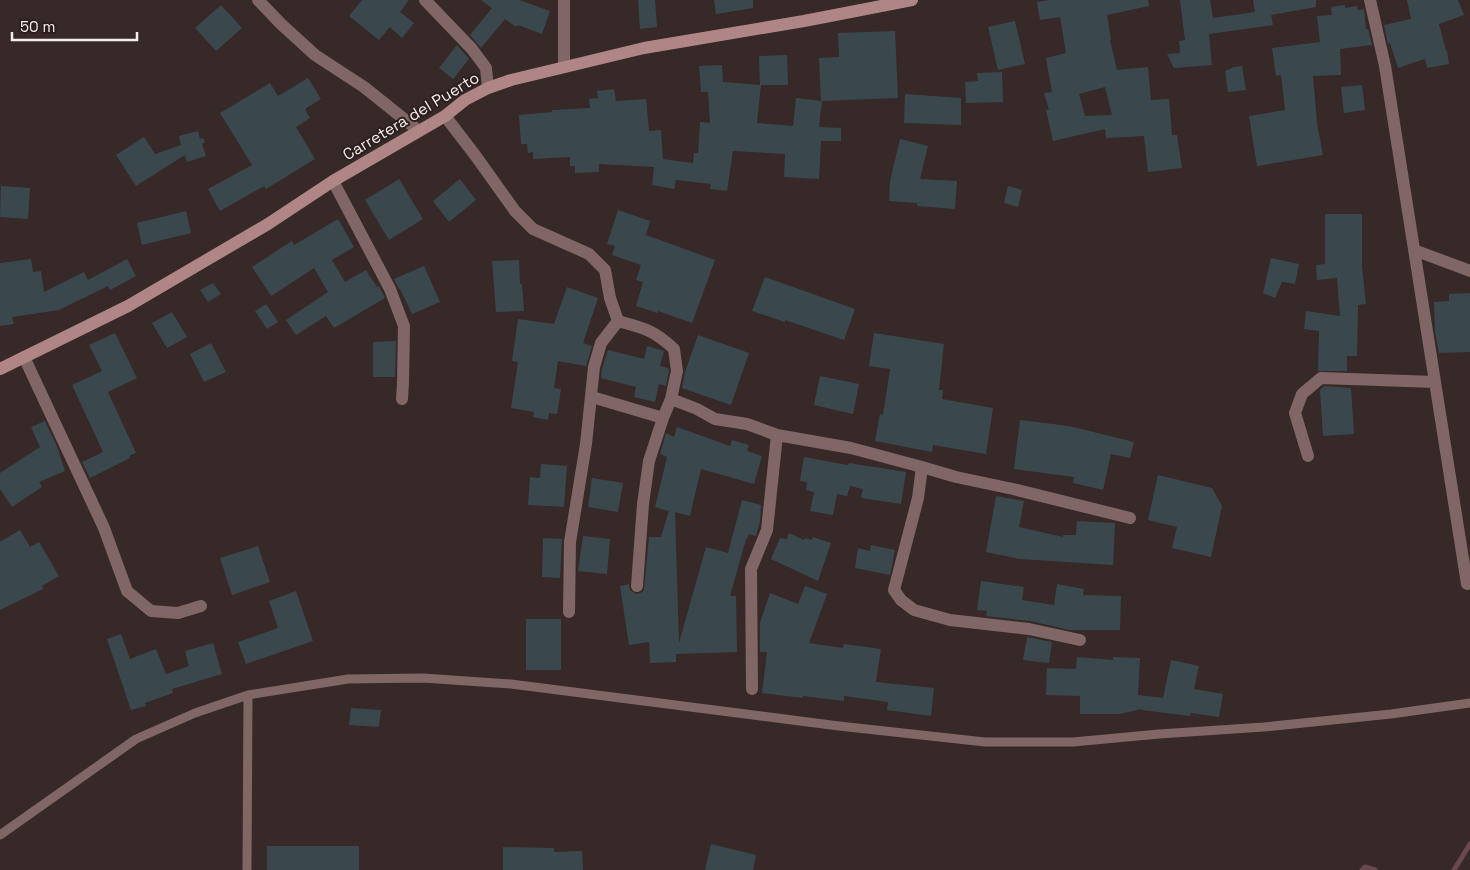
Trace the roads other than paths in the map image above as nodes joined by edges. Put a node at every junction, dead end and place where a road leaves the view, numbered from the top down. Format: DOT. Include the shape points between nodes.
graph roads {
  1 [pos="258,0"];
  2 [pos="425,0"];
  3 [pos="564,0"];
  4 [pos="912,0"];
  5 [pos="1370,0"];
  6 [pos="564,67"];
  7 [pos="488,88"];
  8 [pos="445,116"];
  9 [pos="420,131"];
  10 [pos="333,181"];
  11 [pos="1414,250"];
  12 [pos="1470,271"];
  13 [pos="618,321"];
  14 [pos="24,357"];
  15 [pos="0,369"];
  16 [pos="1435,382"];
  17 [pos="592,397"];
  18 [pos="402,399"];
  19 [pos="671,399"];
  20 [pos="663,418"];
  21 [pos="777,435"];
  22 [pos="1308,456"];
  23 [pos="922,467"];
  24 [pos="1130,518"];
  25 [pos="1467,584"];
  26 [pos="637,586"];
  27 [pos="201,606"];
  28 [pos="569,612"];
  29 [pos="1080,640"];
  30 [pos="752,689"];
  31 [pos="248,695"];
  32 [pos="1470,703"];
  33 [pos="0,835"];
  34 [pos="247,870"];
  1 -- 9 [label="street" via="315,54"];
  2 -- 7 [label="street" via="486,68"];
  3 -- 6 [label="street"];
  4 -- 6 [label="main road, Carretera del Puerto" via="644,48"];
  5 -- 11 [label="street" via="1385,66"];
  6 -- 7 [label="main road, Carretera del Puerto"];
  7 -- 8 [label="main road, Carretera del Puerto"];
  8 -- 9 [label="main road, Carretera del Puerto"];
  8 -- 13 [label="street" via="515,212 533,229 589,254 605,270"];
  9 -- 10 [label="main road, Carretera del Puerto"];
  10 -- 14 [label="main road, Carretera del Puerto" via="268,224 128,306"];
  10 -- 18 [label="street" via="390,289 404,326"];
  11 -- 12 [label="street"];
  11 -- 16 [label="street"];
  13 -- 17 [label="street" via="601,343 594,367"];
  13 -- 19 [label="street" via="647,329 674,349 676,371"];
  14 -- 15 [label="main road, Carretera del Puerto"];
  14 -- 27 [label="street" via="104,528 127,591 151,611 178,612"];
  16 -- 22 [label="street" via="1321,378 1302,394 1295,413"];
  16 -- 25 [label="street"];
  17 -- 20 [label="street"];
  17 -- 28 [label="street" via="570,542"];
  19 -- 20 [label="street"];
  19 -- 21 [label="street" via="715,419 747,424"];
  20 -- 26 [label="street" via="648,470"];
  21 -- 23 [label="street" via="851,448"];
  21 -- 30 [label="street" via="767,530 751,569"];
  23 -- 24 [label="street"];
  23 -- 29 [label="street" via="918,498 894,590 901,600 914,610 950,620 1028,629"];
  31 -- 32 [label="lane" via="348,679 423,678 511,684 986,742 1074,742 1264,727"];
  31 -- 33 [label="lane" via="194,713 136,739"];
  31 -- 34 [label="lane"];
}
